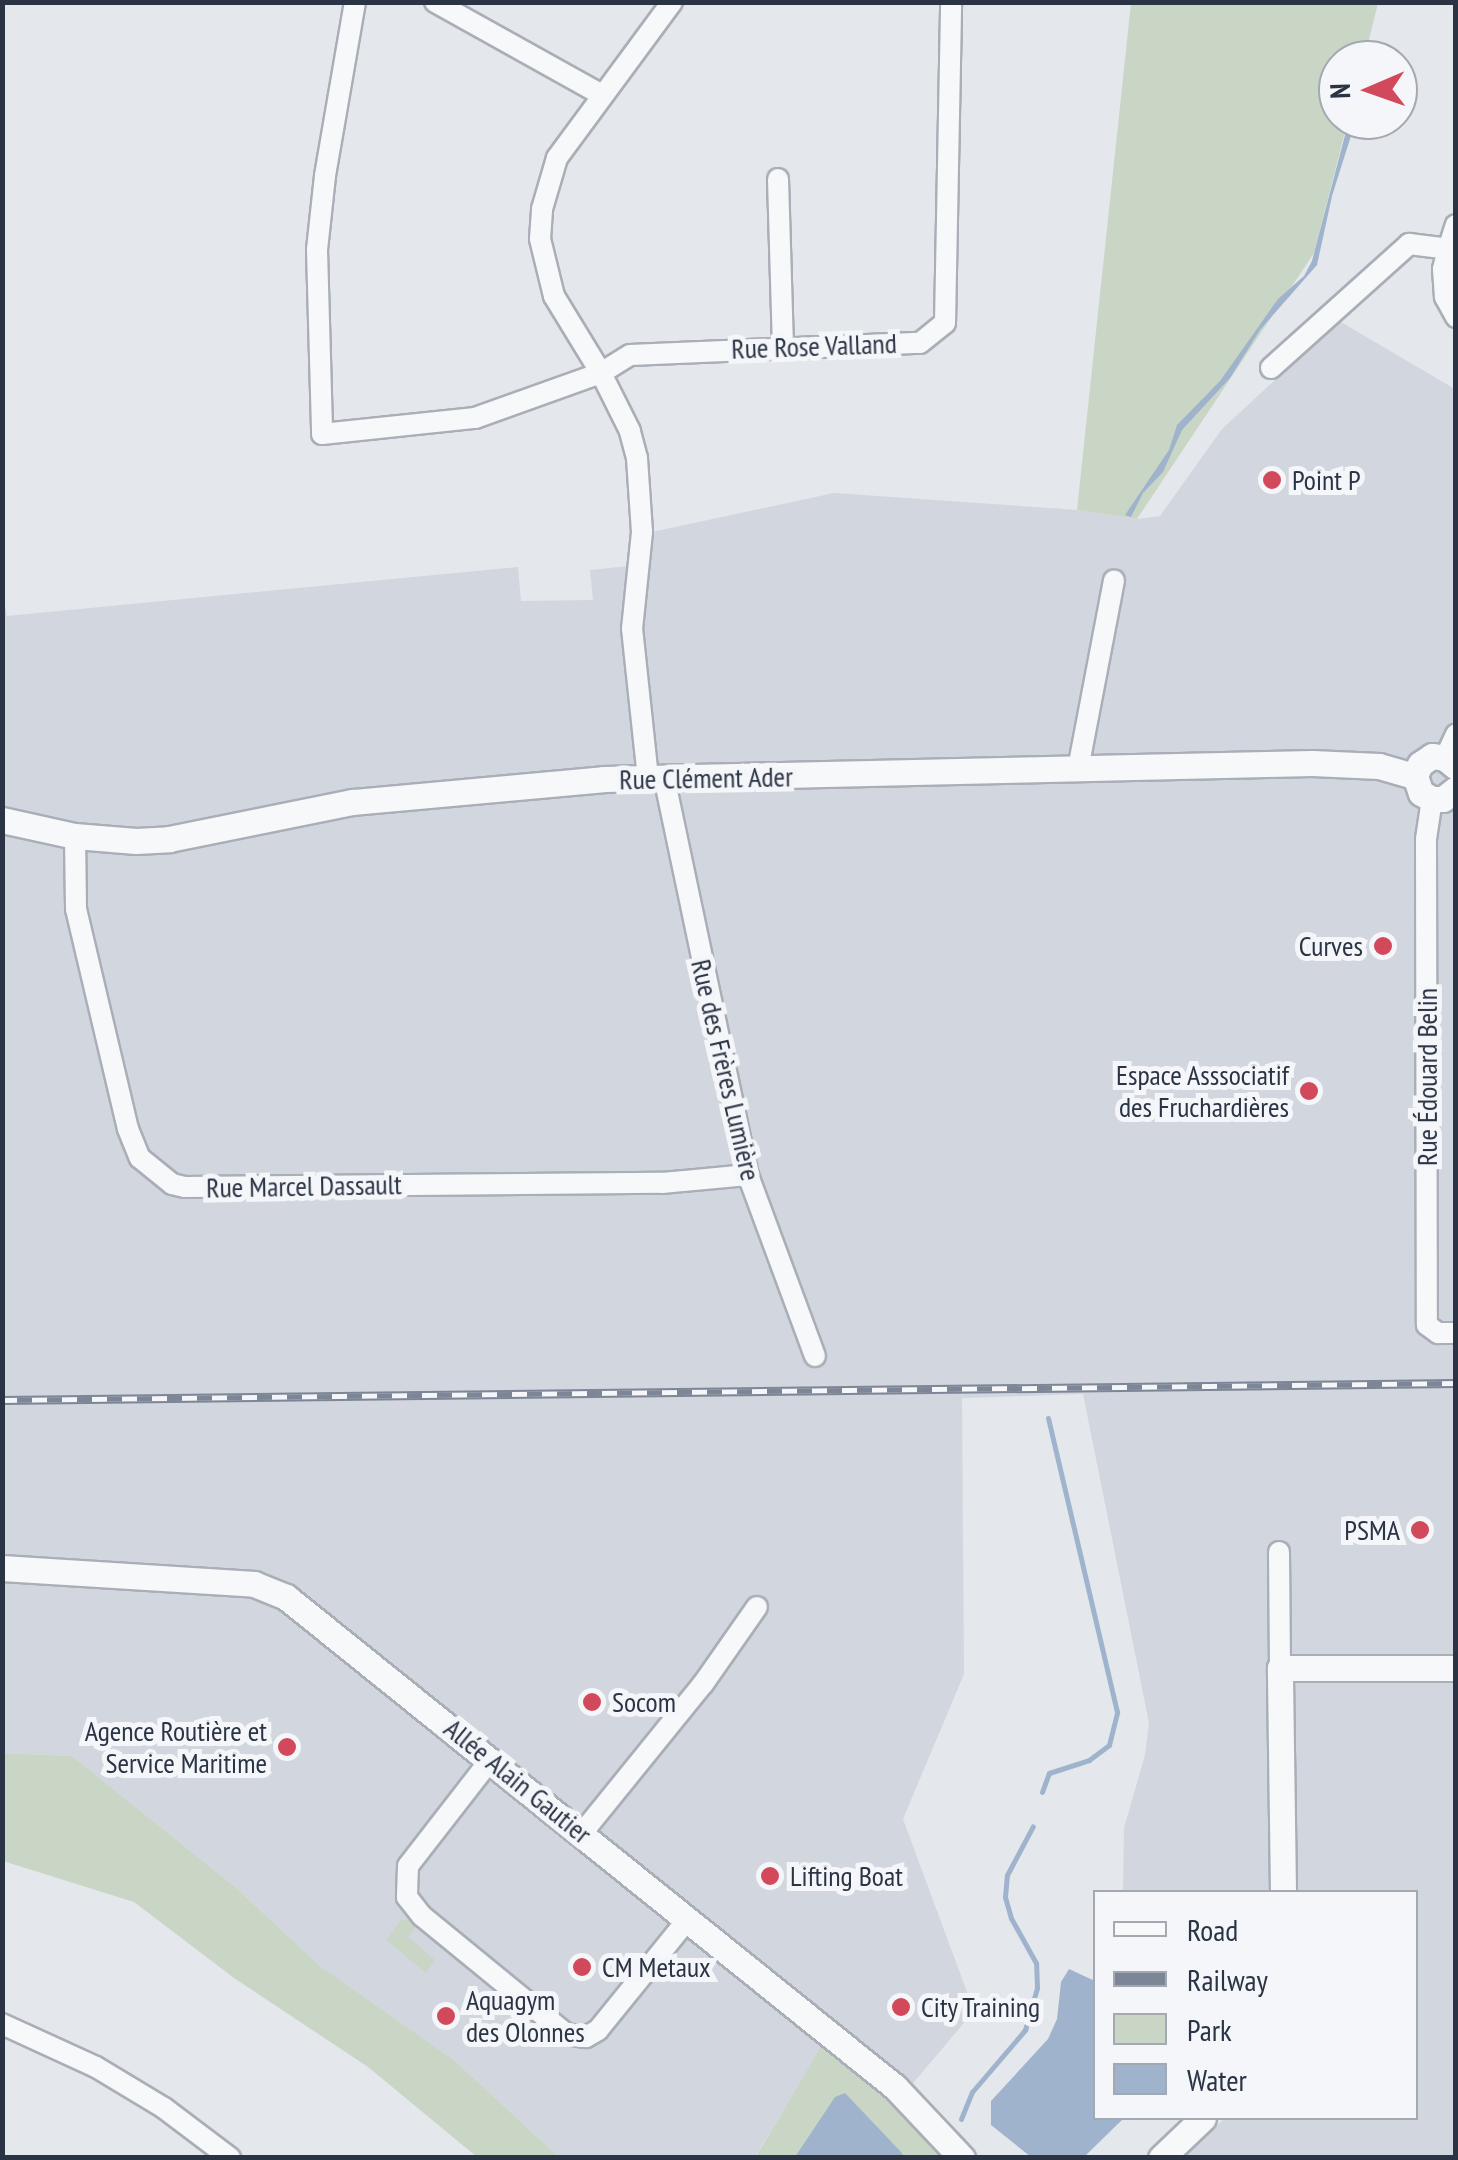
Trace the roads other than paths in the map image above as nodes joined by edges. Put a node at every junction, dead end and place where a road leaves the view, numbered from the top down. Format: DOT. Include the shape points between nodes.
graph roads {
  1 [pos="355,2"];
  2 [pos="434,2"];
  3 [pos="672,2"];
  4 [pos="951,2"];
  5 [pos="602,95"];
  6 [pos="778,179"];
  7 [pos="1456,226"];
  8 [pos="1448,249"];
  9 [pos="1456,317"];
  10 [pos="783,346"];
  11 [pos="1271,368"];
  12 [pos="601,373"];
  13 [pos="1114,580"];
  14 [pos="1456,734"];
  15 [pos="1450,762"];
  16 [pos="1078,769"];
  17 [pos="1415,776"];
  18 [pos="656,778"];
  19 [pos="1444,794"];
  20 [pos="2,820"];
  21 [pos="75,836"];
  22 [pos="748,1175"];
  23 [pos="1456,1334"];
  24 [pos="815,1356"];
  25 [pos="1279,1552"];
  26 [pos="2,1568"];
  27 [pos="757,1607"];
  28 [pos="1280,1668"];
  29 [pos="1456,1668"];
  30 [pos="491,1760"];
  31 [pos="583,1832"];
  32 [pos="1283,1890"];
  33 [pos="687,1920"];
  34 [pos="2,2024"];
  35 [pos="1201,2120"];
  36 [pos="230,2158"];
  37 [pos="962,2158"];
  38 [pos="1161,2158"];
  1 -- 12 [label="street, Rue Rose Valland" via="316,250 322,434 475,418"];
  2 -- 5 [label="street"];
  3 -- 5 [label="street, Rue des Frères Lumière"];
  4 -- 10 [label="street, Rue Rose Valland" via="945,323 920,343"];
  5 -- 12 [label="street, Rue des Frères Lumière" via="557,158 540,239 554,296"];
  6 -- 10 [label="street"];
  7 -- 8 [label="street"];
  8 -- 9 [label="street" via="1445,296"];
  8 -- 11 [label="street" via="1408,244"];
  10 -- 12 [label="street, Rue Rose Valland" via="630,354"];
  12 -- 18 [label="street, Rue des Frères Lumière" via="630,431 640,474 632,629"];
  13 -- 16 [label="street"];
  14 -- 15 [label="street"];
  15 -- 17 [label="street" via="1425,759"];
  16 -- 17 [label="street, Rue Clément Ader" via="1326,763"];
  16 -- 18 [label="street, Rue Clément Ader"];
  17 -- 19 [label="street" via="1418,788"];
  18 -- 21 [label="street, Rue Clément Ader" via="353,802 169,840"];
  18 -- 22 [label="street, Rue des Frères Lumière"];
  19 -- 23 [label="street, Rue Édouard Belin" via="1426,839 1427,1326"];
  20 -- 21 [label="street, Rue Clément Ader"];
  21 -- 22 [label="street, Rue Marcel Dassault" via="76,909 128,1129 140,1158 172,1184 662,1183"];
  22 -- 24 [label="street, Rue des Frères Lumière"];
  25 -- 28 [label="street"];
  26 -- 30 [label="street, Allée Alain Gautier" via="254,1584 300,1606"];
  27 -- 31 [label="street"];
  28 -- 29 [label="street"];
  28 -- 32 [label="street"];
  30 -- 31 [label="street, Allée Alain Gautier"];
  30 -- 33 [label="street" via="408,1866 407,1897 566,2034 586,2037 598,2030"];
  31 -- 33 [label="street, Allée Alain Gautier"];
  33 -- 37 [label="street, Allée Alain Gautier" via="895,2087"];
  34 -- 36 [label="street" via="96,2067"];
  35 -- 38 [label="street"];
}
